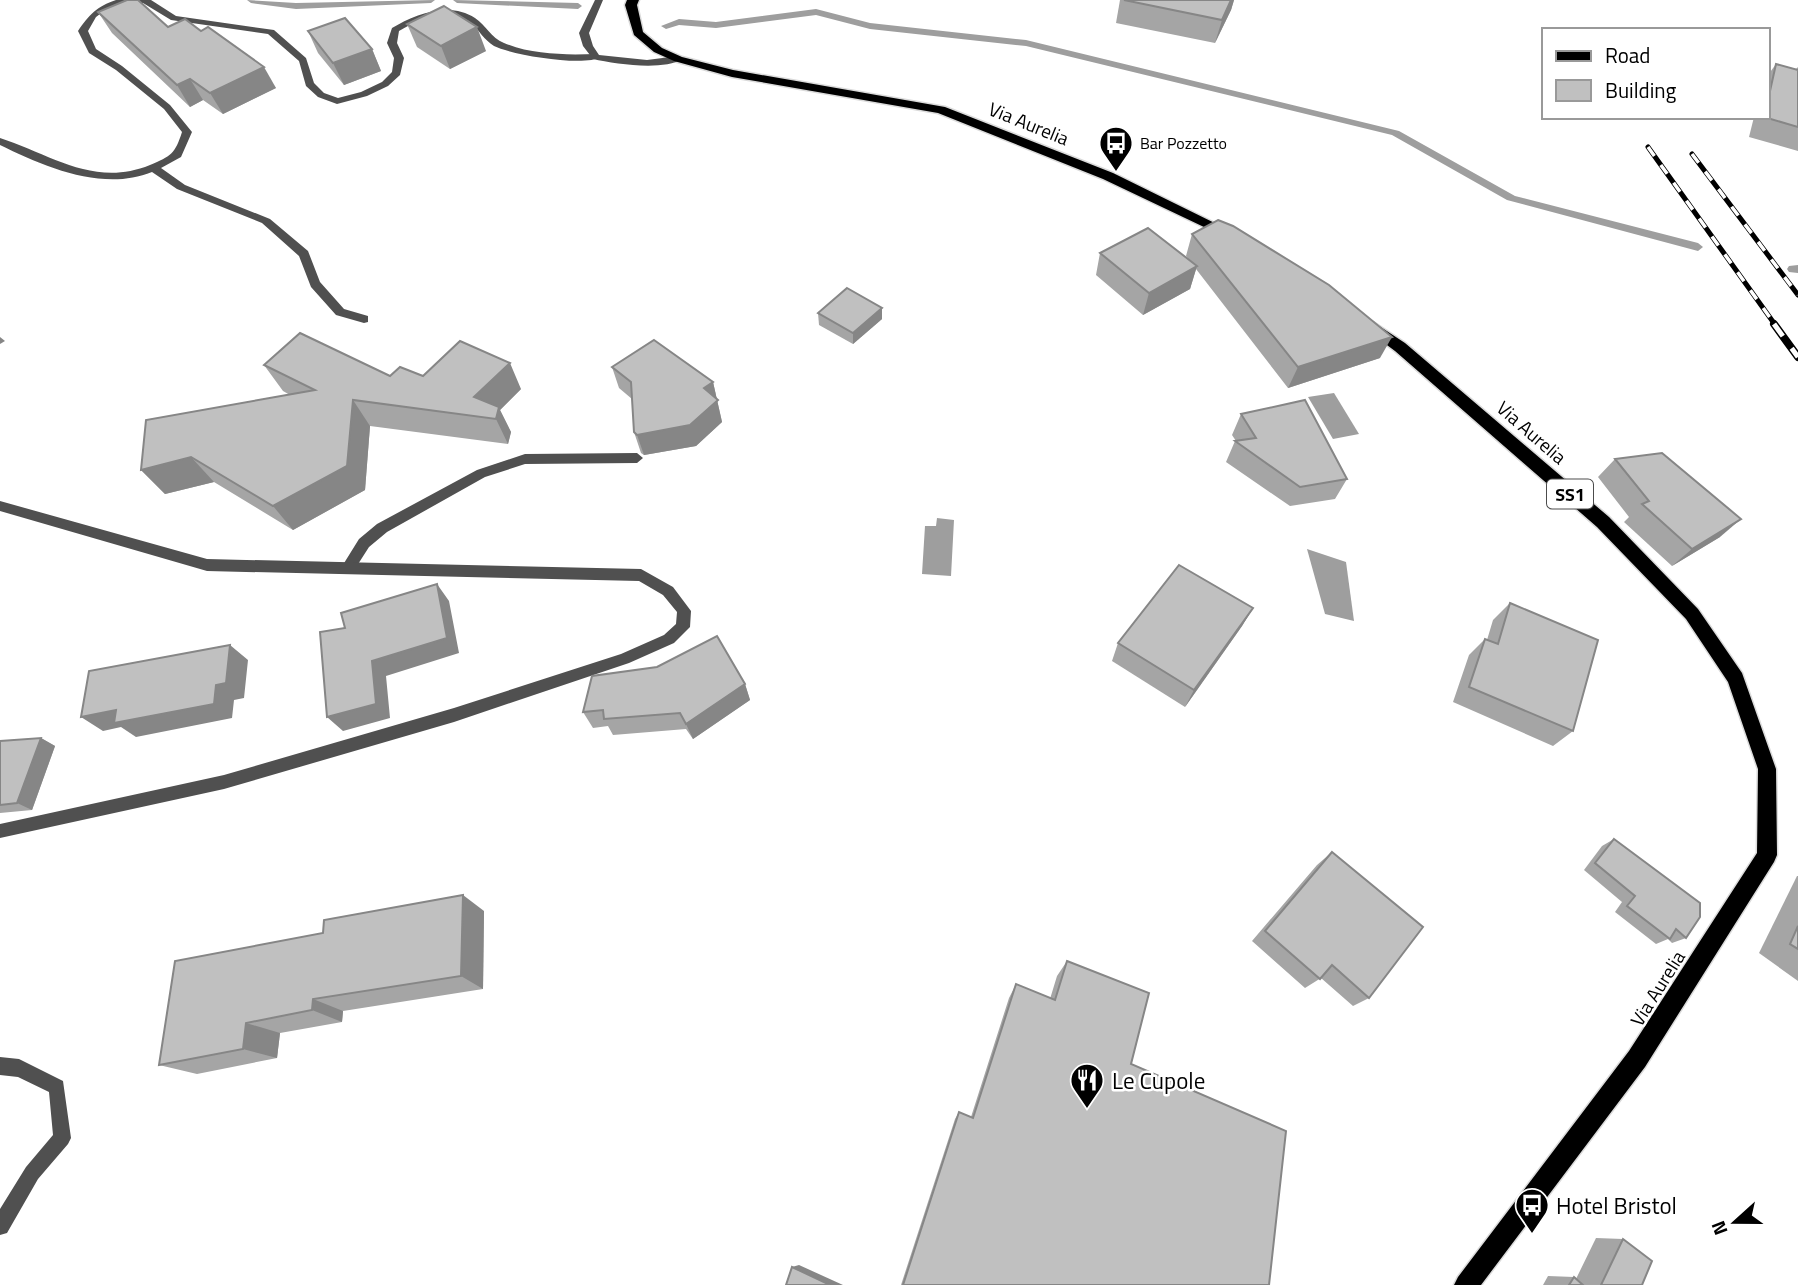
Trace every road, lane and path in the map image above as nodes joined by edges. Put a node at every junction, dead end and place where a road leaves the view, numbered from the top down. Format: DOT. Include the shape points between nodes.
graph roads {
  1 [pos="599,0"];
  2 [pos="632,3"];
  3 [pos="596,57"];
  4 [pos="678,59"];
  5 [pos="0,141"];
  6 [pos="154,168"];
  7 [pos="1241,239"];
  8 [pos="1355,314"];
  9 [pos="363,319"];
  10 [pos="637,458"];
  11 [pos="0,506"];
  12 [pos="348,568"];
  13 [pos="0,831"];
  14 [pos="0,1066"];
  15 [pos="0,1226"];
  16 [pos="1466,1285"];
  1 -- 3 [label="street" via="584,33"];
  2 -- 4 [label="main road, Via Aurelia" via="638,33"];
  3 -- 4 [label="street" via="646,64"];
  3 -- 6 [label="street" via="520,52 496,43 471,19 432,15 395,30 392,43 399,58 397,73 385,84 337,101 309,85 303,60 271,32 174,18 145,0 125,0 93,15 83,32 92,51 167,107 187,132 179,153"];
  4 -- 7 [label="main road, Via Aurelia" via="732,73 942,110 1108,176"];
  5 -- 6 [label="street" via="60,166 100,176"];
  6 -- 9 [label="street" via="181,187 266,220 304,254 316,284 340,312"];
  8 -- 16 [label="main road, Via Aurelia / SS1" via="1539,465 1603,522 1692,614 1736,679 1767,769 1767,855 1637,1059"];
  10 -- 12 [label="street" via="525,459 481,473 382,528 364,543"];
  11 -- 12 [label="street" via="207,565"];
  12 -- 13 [label="street" via="641,575 668,591 684,611 683,627 624,659 454,715 224,782"];
  14 -- 15 [label="street" via="19,1068 57,1087 62,1138 32,1173"];
}
